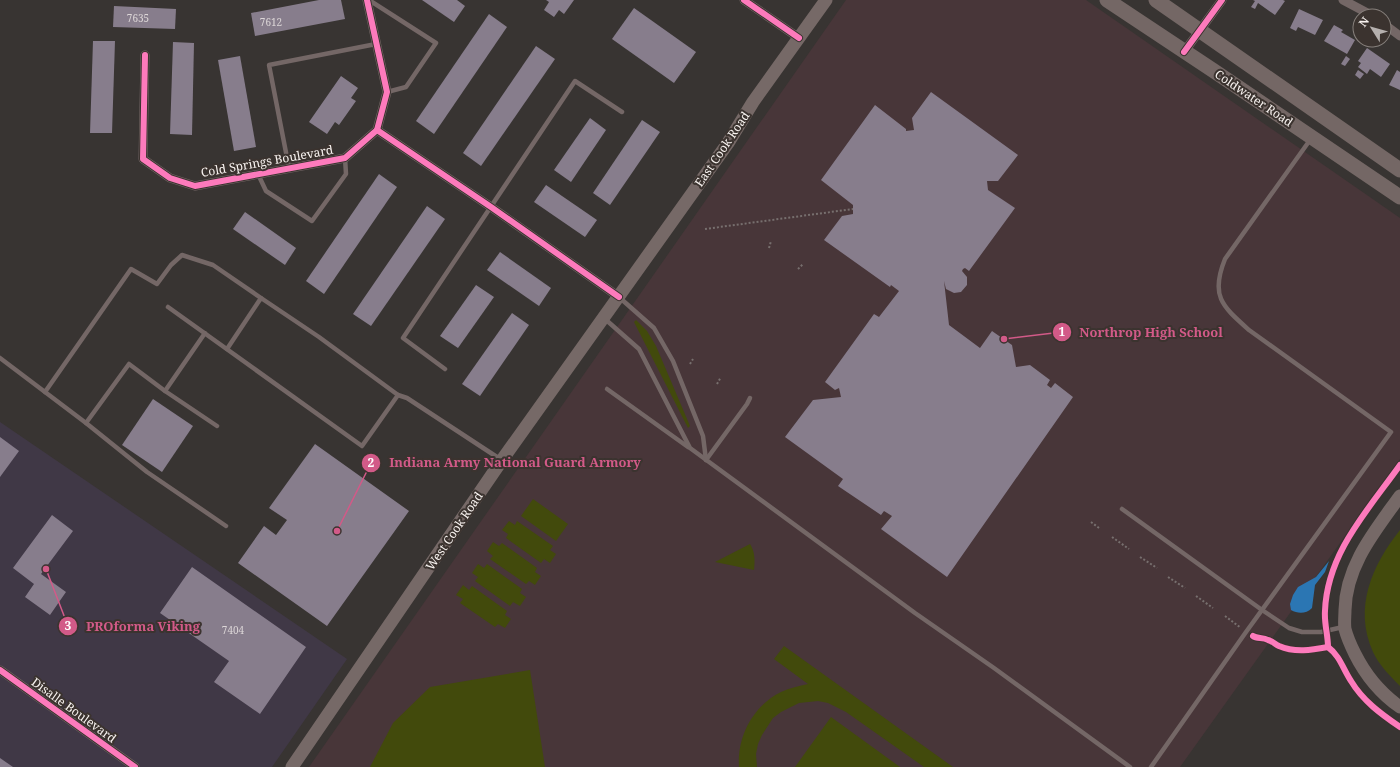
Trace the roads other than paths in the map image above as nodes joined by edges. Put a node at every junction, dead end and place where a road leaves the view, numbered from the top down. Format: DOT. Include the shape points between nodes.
graph roads {
  1 [pos="368,0"];
  2 [pos="744,0"];
  3 [pos="826,0"];
  4 [pos="1107,0"];
  5 [pos="1156,0"];
  6 [pos="1222,0"];
  7 [pos="1343,0"];
  8 [pos="1358,8"];
  9 [pos="1200,30"];
  10 [pos="799,38"];
  11 [pos="377,44"];
  12 [pos="1184,52"];
  13 [pos="145,54"];
  14 [pos="387,92"];
  15 [pos="622,112"];
  16 [pos="377,130"];
  17 [pos="1312,137"];
  18 [pos="345,158"];
  19 [pos="289,168"];
  20 [pos="1400,170"];
  21 [pos="258,174"];
  22 [pos="1400,197"];
  23 [pos="491,207"];
  24 [pos="619,297"];
  25 [pos="261,298"];
  26 [pos="168,307"];
  27 [pos="604,317"];
  28 [pos="205,333"];
  29 [pos="227,349"];
  30 [pos="0,358"];
  31 [pos="445,369"];
  32 [pos="607,389"];
  33 [pos="165,391"];
  34 [pos="45,392"];
  35 [pos="398,395"];
  36 [pos="750,398"];
  37 [pos="86,424"];
  38 [pos="217,426"];
  39 [pos="690,448"];
  40 [pos="502,460"];
  41 [pos="706,460"];
  42 [pos="1400,496"];
  43 [pos="1122,508"];
  44 [pos="226,526"];
  45 [pos="1262,610"];
  46 [pos="1344,627"];
  47 [pos="0,670"];
  48 [pos="1400,707"];
  49 [pos="135,767"];
  50 [pos="292,767"];
  51 [pos="1130,767"];
  52 [pos="1151,767"];
  1 -- 11 [label="street"];
  1 -- 14 [label="lane" via="436,43 406,87"];
  2 -- 10 [label="street"];
  3 -- 10 [label="main road, East Cook Road"];
  4 -- 12 [label="main road, Coldwater Road"];
  5 -- 9 [label="main road, Coldwater Road"];
  6 -- 9 [label="street"];
  7 -- 8 [label="street"];
  9 -- 12 [label="street"];
  9 -- 20 [label="main road, Coldwater Road"];
  10 -- 24 [label="main road, East Cook Road"];
  11 -- 14 [label="street"];
  11 -- 19 [label="lane" via="269,65"];
  12 -- 17 [label="main road, Coldwater Road"];
  13 -- 21 [label="street, Cold Springs Boulevard" via="143,159 170,178 194,186"];
  14 -- 16 [label="street"];
  15 -- 23 [label="lane" via="575,81"];
  16 -- 18 [label="street, Cold Springs Boulevard"];
  16 -- 23 [label="street"];
  17 -- 22 [label="main road, Coldwater Road"];
  17 -- 45 [label="lane" via="1225,259 1220,270 1220,297 1231,314 1250,330 1391,432"];
  18 -- 19 [label="street, Cold Springs Boulevard"];
  18 -- 21 [label="lane" via="346,174 312,221 266,191"];
  19 -- 21 [label="street, Cold Springs Boulevard"];
  23 -- 24 [label="street"];
  23 -- 31 [label="lane" via="403,338"];
  24 -- 27 [label="main road, West Cook Road"];
  24 -- 41 [label="lane" via="654,328 673,361 703,436"];
  25 -- 29 [label="lane"];
  25 -- 34 [label="lane" via="213,265 182,255 157,284 130,269"];
  25 -- 35 [label="lane"];
  26 -- 28 [label="lane"];
  27 -- 39 [label="lane" via="639,349"];
  27 -- 40 [label="main road, West Cook Road"];
  28 -- 29 [label="lane"];
  28 -- 33 [label="lane"];
  29 -- 35 [label="lane" via="362,446"];
  30 -- 34 [label="lane"];
  32 -- 39 [label="lane"];
  33 -- 37 [label="lane" via="129,364"];
  33 -- 38 [label="lane"];
  34 -- 37 [label="lane"];
  35 -- 40 [label="lane" via="407,398"];
  36 -- 41 [label="lane"];
  37 -- 44 [label="lane" via="147,472"];
  39 -- 41 [label="lane"];
  40 -- 50 [label="main road, West Cook Road"];
  41 -- 51 [label="lane"];
  42 -- 46 [label="main road" via="1365,544 1353,569 1345,596"];
  43 -- 45 [label="lane"];
  45 -- 46 [label="lane" via="1289,628 1302,632 1321,632"];
  45 -- 52 [label="lane"];
  46 -- 48 [label="main road" via="1368,678"];
  47 -- 49 [label="street, Disalle Boulevard"];
}
